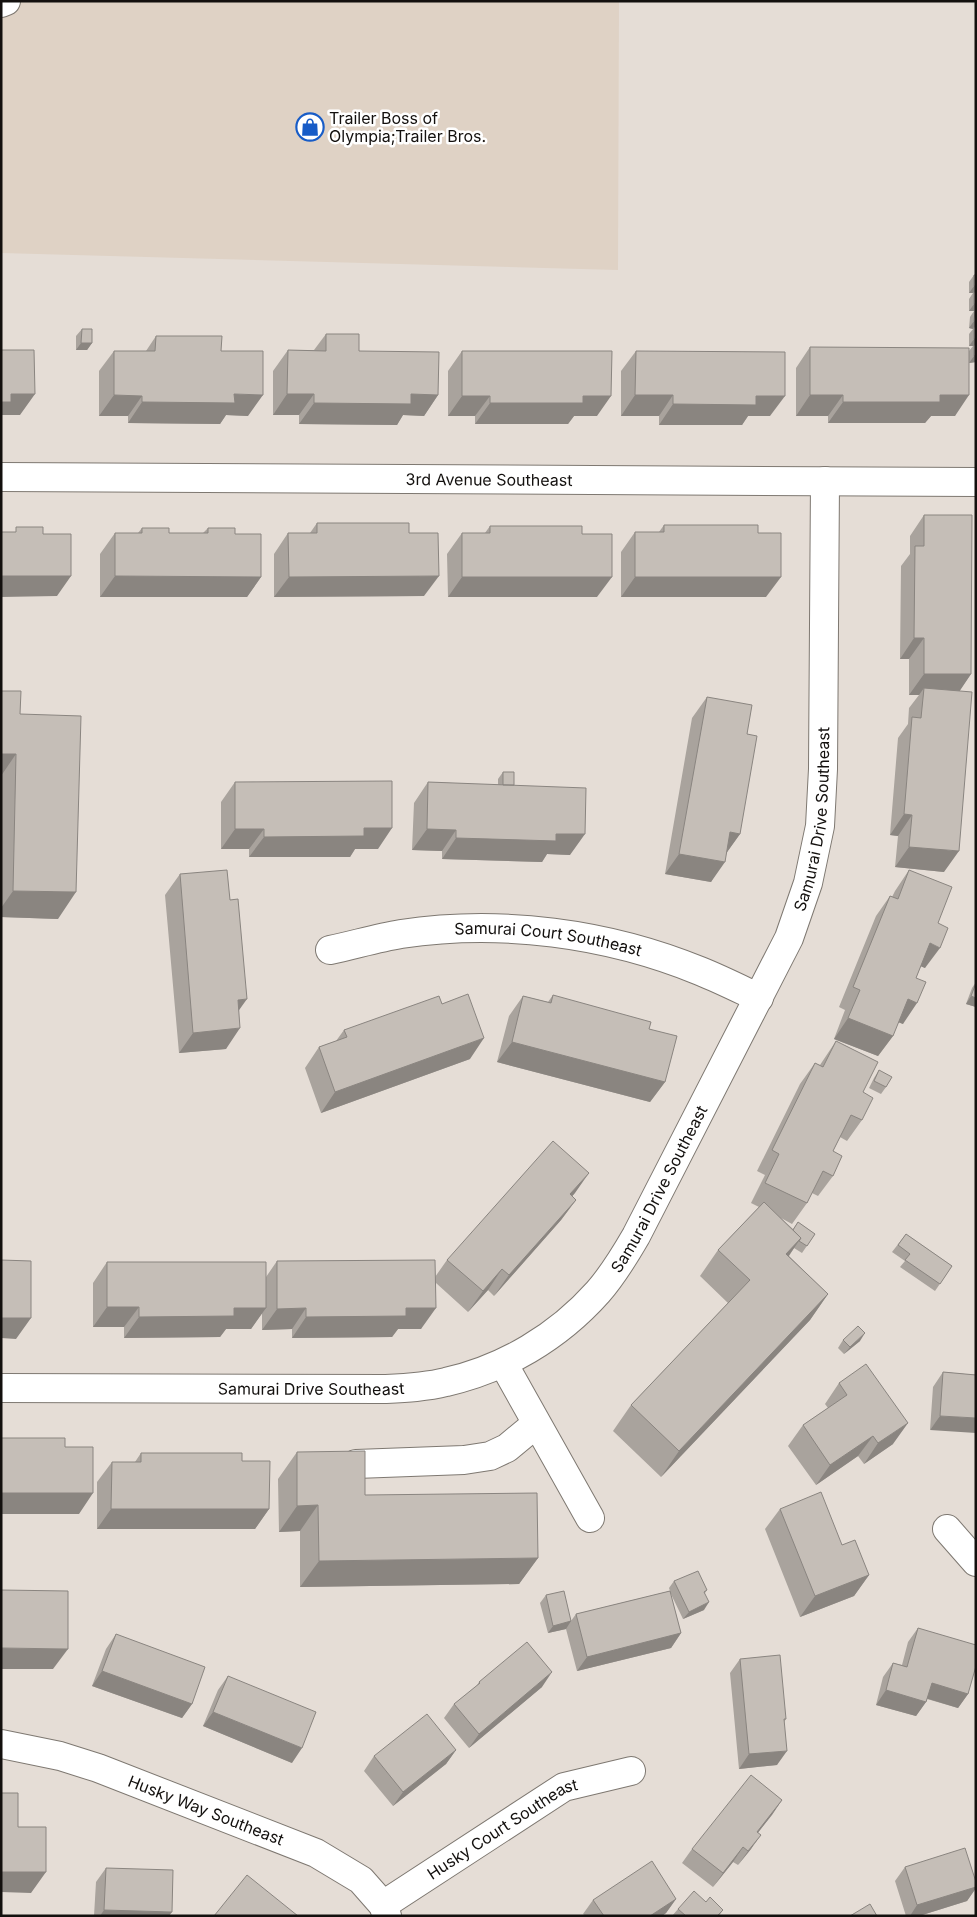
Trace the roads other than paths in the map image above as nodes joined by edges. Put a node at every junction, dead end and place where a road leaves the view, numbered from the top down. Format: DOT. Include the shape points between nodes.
graph roads {
  1 [pos="6,1"];
  2 [pos="1,3"];
  3 [pos="1,477"];
  4 [pos="825,481"];
  5 [pos="976,482"];
  6 [pos="330,950"];
  7 [pos="759,998"];
  8 [pos="502,1363"];
  9 [pos="1,1388"];
  10 [pos="536,1424"];
  11 [pos="356,1464"];
  12 [pos="590,1518"];
  13 [pos="947,1529"];
  14 [pos="976,1562"];
  15 [pos="1,1744"];
  16 [pos="631,1771"];
  17 [pos="385,1910"];
  1 -- 2 [label="street"];
  3 -- 4 [label="street, 3rd Avenue Southeast"];
  4 -- 5 [label="street, 3rd Avenue Southeast"];
  4 -- 7 [label="street, Samurai Drive Southeast" via="820,826 808,883 789,938"];
  6 -- 7 [label="street, Samurai Court Southeast" via="400,934 459,929 586,937 659,956"];
  7 -- 8 [label="street, Samurai Drive Southeast" via="621,1261 578,1313 529,1349"];
  8 -- 9 [label="street, Samurai Drive Southeast" via="446,1382 386,1389"];
  8 -- 10 [label="street"];
  10 -- 11 [label="street" via="507,1448 490,1456"];
  10 -- 12 [label="street"];
  13 -- 14 [label="street"];
  15 -- 17 [label="street, Husky Way Southeast" via="60,1756 98,1768 316,1853 361,1880"];
  16 -- 17 [label="street, Husky Court Southeast" via="564,1787"];
}
